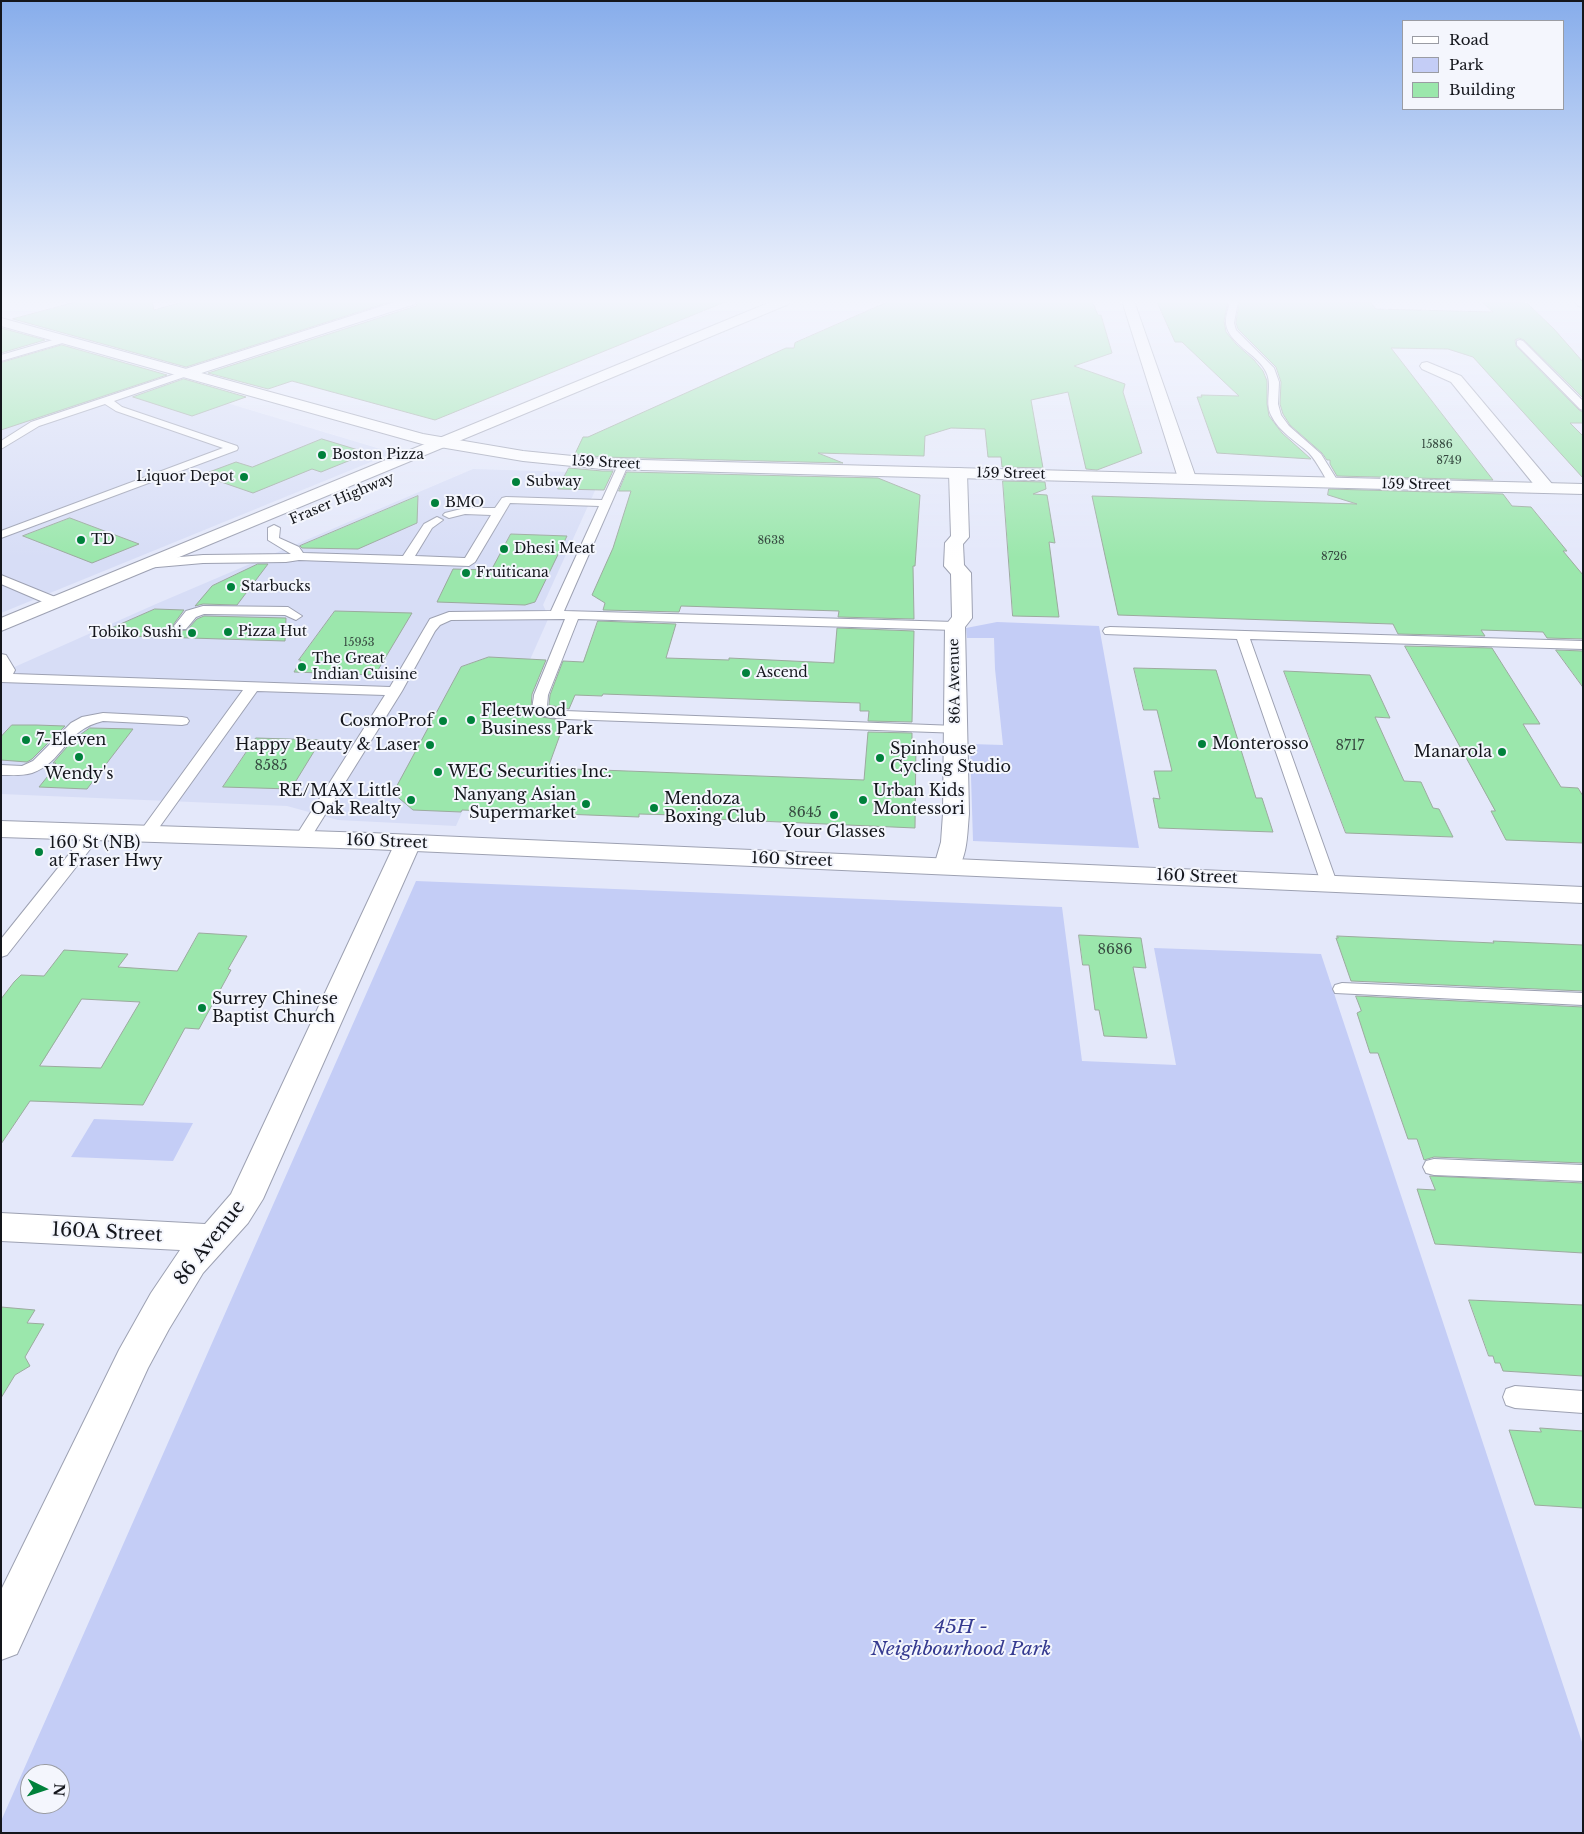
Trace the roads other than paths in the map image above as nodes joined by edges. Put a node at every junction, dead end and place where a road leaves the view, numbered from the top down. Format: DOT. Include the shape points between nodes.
graph roads {
  1 [pos="146,387"];
  2 [pos="231,387"];
  3 [pos="576,387"];
  4 [pos="599,387"];
  5 [pos="1157,387"];
  6 [pos="1275,387"];
  7 [pos="1462,387"];
  8 [pos="1563,387"];
  9 [pos="106,400"];
  10 [pos="1583,407"];
  11 [pos="440,443"];
  12 [pos="1,446"];
  13 [pos="465,447"];
  14 [pos="623,464"];
  15 [pos="958,473"];
  16 [pos="1187,478"];
  17 [pos="1334,483"];
  18 [pos="1546,488"];
  19 [pos="1583,489"];
  20 [pos="605,503"];
  21 [pos="499,512"];
  22 [pos="448,515"];
  23 [pos="437,520"];
  24 [pos="274,528"];
  25 [pos="1,535"];
  26 [pos="299,556"];
  27 [pos="407,560"];
  28 [pos="146,564"];
  29 [pos="1,579"];
  30 [pos="55,602"];
  31 [pos="573,615"];
  32 [pos="296,616"];
  33 [pos="554,616"];
  34 [pos="1,625"];
  35 [pos="181,626"];
  36 [pos="955,626"];
  37 [pos="1110,631"];
  38 [pos="1,633"];
  39 [pos="1242,635"];
  40 [pos="1583,645"];
  41 [pos="1,658"];
  42 [pos="3,678"];
  43 [pos="253,686"];
  44 [pos="395,691"];
  45 [pos="182,721"];
  46 [pos="956,730"];
  47 [pos="1,770"];
  48 [pos="1,829"];
  49 [pos="96,831"];
  50 [pos="147,833"];
  51 [pos="302,839"];
  52 [pos="408,843"];
  53 [pos="947,866"];
  54 [pos="1329,883"];
  55 [pos="1583,895"];
  56 [pos="1,951"];
  57 [pos="1342,988"];
  58 [pos="1583,999"];
  59 [pos="1434,1166"];
  60 [pos="1583,1174"];
  61 [pos="1,1227"];
  62 [pos="213,1238"];
  63 [pos="1515,1397"];
  64 [pos="1583,1402"];
  65 [pos="1,1638"];
  1 -- 9 [label="lane"];
  2 -- 11 [label="street, 159 Street"];
  3 -- 11 [label="street, Fraser Highway"];
  4 -- 13 [label="street, Fraser Highway"];
  5 -- 16 [label="street"];
  6 -- 17 [label="lane" via="1273,404 1276,415 1314,452"];
  7 -- 18 [label="street"];
  8 -- 10 [label="lane"];
  9 -- 12 [label="lane" via="35,424"];
  9 -- 25 [label="lane" via="119,409 233,448"];
  11 -- 13 [label="street, 159 Street"];
  11 -- 28 [label="street, Fraser Highway"];
  13 -- 14 [label="street, 159 Street" via="552,460"];
  13 -- 24 [label="street, Fraser Highway"];
  14 -- 15 [label="street, 159 Street"];
  14 -- 20 [label="lane"];
  15 -- 16 [label="street, 159 Street"];
  15 -- 36 [label="street, 86A Avenue" via="960,537 954,543 954,566 961,573 962,618"];
  16 -- 17 [label="street, 159 Street"];
  17 -- 18 [label="street, 159 Street"];
  18 -- 19 [label="street, 159 Street"];
  20 -- 21 [label="lane" via="506,500"];
  20 -- 33 [label="lane"];
  21 -- 22 [label="lane"];
  21 -- 27 [label="lane" via="469,562"];
  23 -- 27 [label="lane" via="428,526"];
  24 -- 26 [label="lane" via="274,540 295,550"];
  24 -- 28 [label="street, Fraser Highway"];
  26 -- 27 [label="lane"];
  26 -- 28 [label="lane"];
  28 -- 30 [label="street, Fraser Highway"];
  29 -- 30 [label="lane"];
  30 -- 34 [label="street, Fraser Highway"];
  30 -- 38 [label="street, Fraser Highway"];
  31 -- 33 [label="lane"];
  31 -- 36 [label="lane"];
  31 -- 46 [label="lane" via="541,695 540,708 548,712 565,716"];
  32 -- 35 [label="lane" via="288,611 212,609 192,614"];
  33 -- 44 [label="lane" via="463,615 440,619 429,630"];
  36 -- 46 [label="street, 86A Avenue"];
  37 -- 39 [label="lane"];
  39 -- 40 [label="lane"];
  39 -- 54 [label="lane"];
  41 -- 42 [label="lane" via="8,670"];
  42 -- 43 [label="lane"];
  43 -- 44 [label="lane"];
  43 -- 50 [label="lane"];
  44 -- 51 [label="lane"];
  45 -- 47 [label="lane" via="92,718 70,729 42,762 21,770"];
  46 -- 53 [label="street, 86A Avenue" via="956,814 954,842"];
  48 -- 49 [label="street, 160 Street"];
  49 -- 50 [label="street, 160 Street"];
  49 -- 56 [label="lane"];
  50 -- 51 [label="street, 160 Street"];
  51 -- 52 [label="street, 160 Street"];
  52 -- 53 [label="street, 160 Street"];
  52 -- 62 [label="street, 86 Avenue" via="246,1199 231,1221"];
  53 -- 54 [label="street, 160 Street"];
  54 -- 55 [label="street, 160 Street"];
  57 -- 58 [label="lane"];
  59 -- 60 [label="lane"];
  61 -- 62 [label="street, 160A Street"];
  62 -- 65 [label="street, 86 Avenue" via="174,1288 132,1361"];
  63 -- 64 [label="lane"];
}
